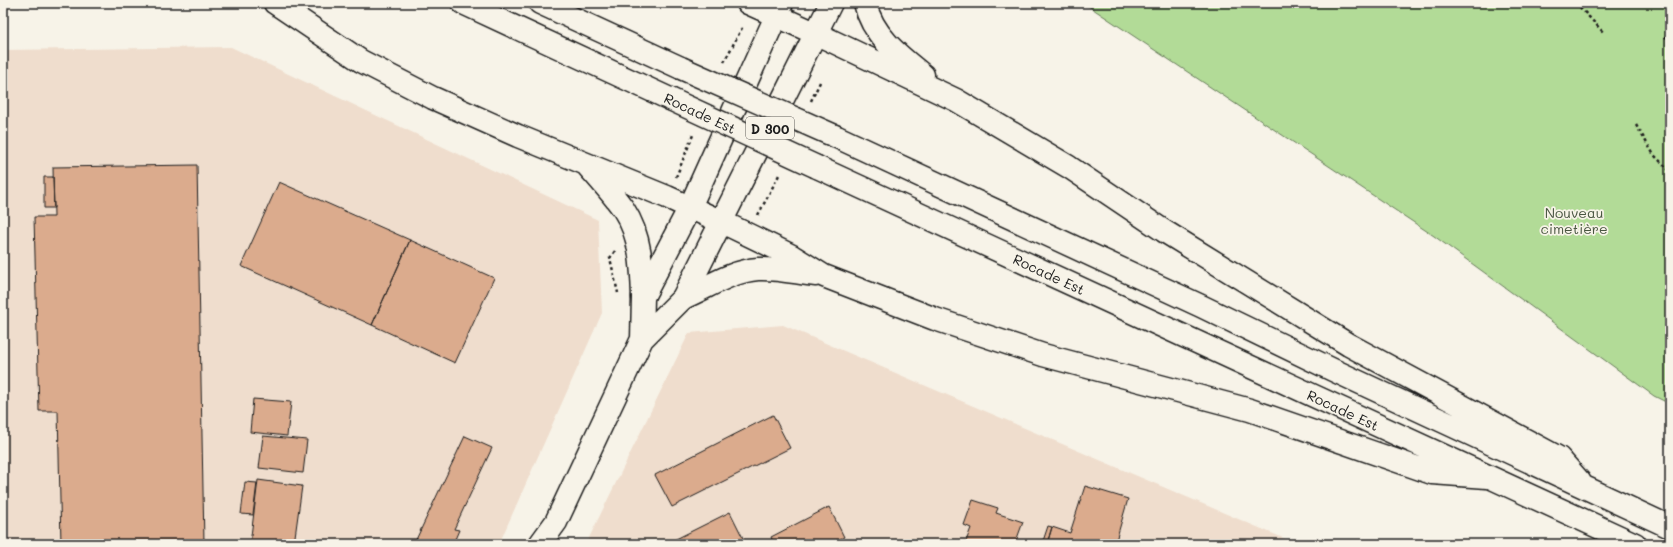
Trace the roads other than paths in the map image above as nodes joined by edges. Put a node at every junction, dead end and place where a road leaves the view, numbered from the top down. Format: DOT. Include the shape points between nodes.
graph roads {
  1 [pos="275,3"];
  2 [pos="463,3"];
  3 [pos="540,3"];
  4 [pos="748,3"];
  5 [pos="831,3"];
  6 [pos="865,3"];
  7 [pos="779,9"];
  8 [pos="817,34"];
  9 [pos="956,100"];
  10 [pos="586,164"];
  11 [pos="690,207"];
  12 [pos="722,222"];
  13 [pos="824,276"];
  14 [pos="643,297"];
  15 [pos="683,298"];
  16 [pos="642,339"];
  17 [pos="1487,477"];
  18 [pos="1584,487"];
  19 [pos="556,522"];
  20 [pos="1670,527"];
  21 [pos="540,544"];
  22 [pos="553,544"];
  23 [pos="1635,544"];
  1 -- 10 [label="main road" via="361,61 433,98"];
  2 -- 17 [label="main road, Rocade Est, bridge"];
  3 -- 18 [label="main road, bridge" via="1201,306"];
  4 -- 7 [label="main road"];
  5 -- 8 [label="main road, D 300"];
  6 -- 9 [label="main road" via="877,31 891,48"];
  7 -- 8 [label="main road"];
  7 -- 11 [label="main road, D 300"];
  8 -- 9 [label="main road"];
  8 -- 12 [label="main road, D 300"];
  9 -- 18 [label="main road" via="1069,167 1171,235 1349,345 1559,458"];
  10 -- 11 [label="main road"];
  10 -- 14 [label="main road" via="625,210 637,238 642,267"];
  11 -- 12 [label="main road"];
  11 -- 14 [label="main road"];
  12 -- 13 [label="main road" via="792,256"];
  12 -- 15 [label="main road"];
  13 -- 15 [label="main road" via="758,269 720,280"];
  13 -- 17 [label="main road" via="935,319 1036,352 1250,410 1432,473"];
  14 -- 16 [label="main road"];
  15 -- 16 [label="main road"];
  16 -- 19 [label="main road"];
  17 -- 23 [label="main road, Rocade Est"];
  18 -- 20 [label="main road"];
  19 -- 21 [label="main road"];
  19 -- 22 [label="main road"];
}
